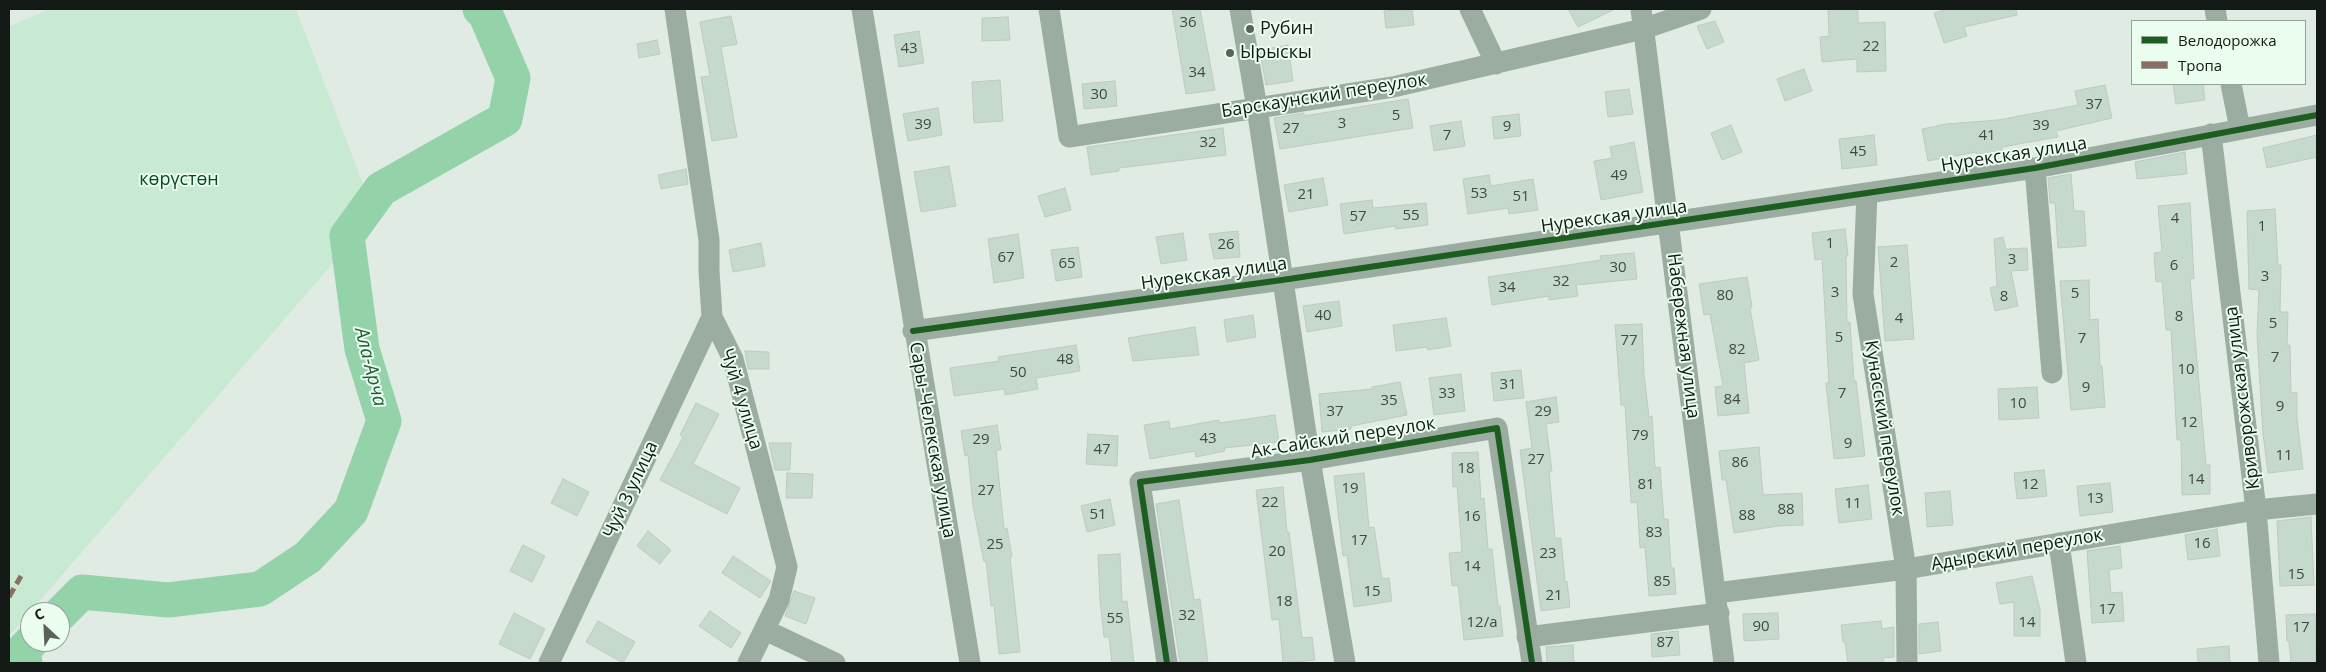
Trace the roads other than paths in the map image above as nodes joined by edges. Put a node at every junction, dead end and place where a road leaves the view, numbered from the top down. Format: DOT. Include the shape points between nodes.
graph roads {
  1 [pos="675,9"];
  2 [pos="862,9"];
  3 [pos="1049,9"];
  4 [pos="1240,9"];
  5 [pos="1470,9"];
  6 [pos="1701,9"];
  7 [pos="1642,19"];
  8 [pos="1496,64"];
  9 [pos="2230,85"];
  10 [pos="1257,108"];
  11 [pos="2317,115"];
  12 [pos="2240,129"];
  13 [pos="2211,134"];
  14 [pos="2036,168"];
  15 [pos="1867,193"];
  16 [pos="1668,224"];
  17 [pos="1282,280"];
  18 [pos="712,317"];
  19 [pos="913,332"];
  20 [pos="2052,374"];
  21 [pos="1310,460"];
  22 [pos="2317,504"];
  23 [pos="2256,510"];
  24 [pos="2059,543"];
  25 [pos="1906,569"];
  26 [pos="1717,603"];
  27 [pos="765,630"];
  28 [pos="1528,637"];
  29 [pos="549,663"];
  30 [pos="748,663"];
  31 [pos="834,663"];
  32 [pos="970,663"];
  33 [pos="1167,663"];
  34 [pos="1345,663"];
  35 [pos="1529,663"];
  36 [pos="1724,663"];
  37 [pos="1906,663"];
  38 [pos="2076,663"];
  39 [pos="2269,663"];
  1 -- 18 [label="street, Чуй 4 улица" via="709,240"];
  2 -- 19 [label="street, Сары-Челекская улица"];
  3 -- 10 [label="street, Барскаунский переулок" via="1069,137"];
  4 -- 10 [label="street"];
  5 -- 8 [label="street"];
  6 -- 7 [label="street, Барскаунский переулок"];
  7 -- 8 [label="street, Барскаунский переулок"];
  7 -- 16 [label="street, Набережная улица"];
  8 -- 10 [label="street, Барскаунский переулок" via="1393,87"];
  9 -- 12 [label="street"];
  10 -- 17 [label="street"];
  11 -- 12 [label="street, Нурекская улица"];
  12 -- 13 [label="street, Нурекская улица"];
  13 -- 14 [label="street, Нурекская улица"];
  13 -- 23 [label="street, Криворожская улица"];
  14 -- 15 [label="street, Нурекская улица"];
  14 -- 20 [label="street"];
  15 -- 16 [label="street, Нурекская улица"];
  15 -- 25 [label="street, Кунасский переулок" via="1863,294"];
  16 -- 17 [label="street, Нурекская улица"];
  16 -- 26 [label="street, Набережная улица"];
  17 -- 19 [label="street, Нурекская улица"];
  17 -- 21 [label="street"];
  18 -- 27 [label="street, Чуй 4 улица" via="733,359 787,567 779,600"];
  18 -- 29 [label="street, Чуй 3 улица"];
  19 -- 32 [label="street, Сары-Челекская улица"];
  21 -- 28 [label="street, Ак-Сайский переулок" via="1496,428"];
  21 -- 33 [label="street, Ак-Сайский переулок" via="1140,482"];
  21 -- 34 [label="street"];
  22 -- 23 [label="street, Адырский переулок"];
  23 -- 24 [label="street, Адырский переулок"];
  23 -- 39 [label="street, Криворожская улица"];
  24 -- 25 [label="street, Адырский переулок"];
  24 -- 38 [label="street"];
  25 -- 26 [label="street, Адырский переулок"];
  25 -- 37 [label="street, Кунасский переулок"];
  26 -- 28 [label="street, Адырский переулок"];
  26 -- 36 [label="street, Набережная улица"];
  27 -- 30 [label="street, Чуй 4 улица"];
  27 -- 31 [label="street"];
  28 -- 35 [label="street, Ак-Сайский переулок"];
}
